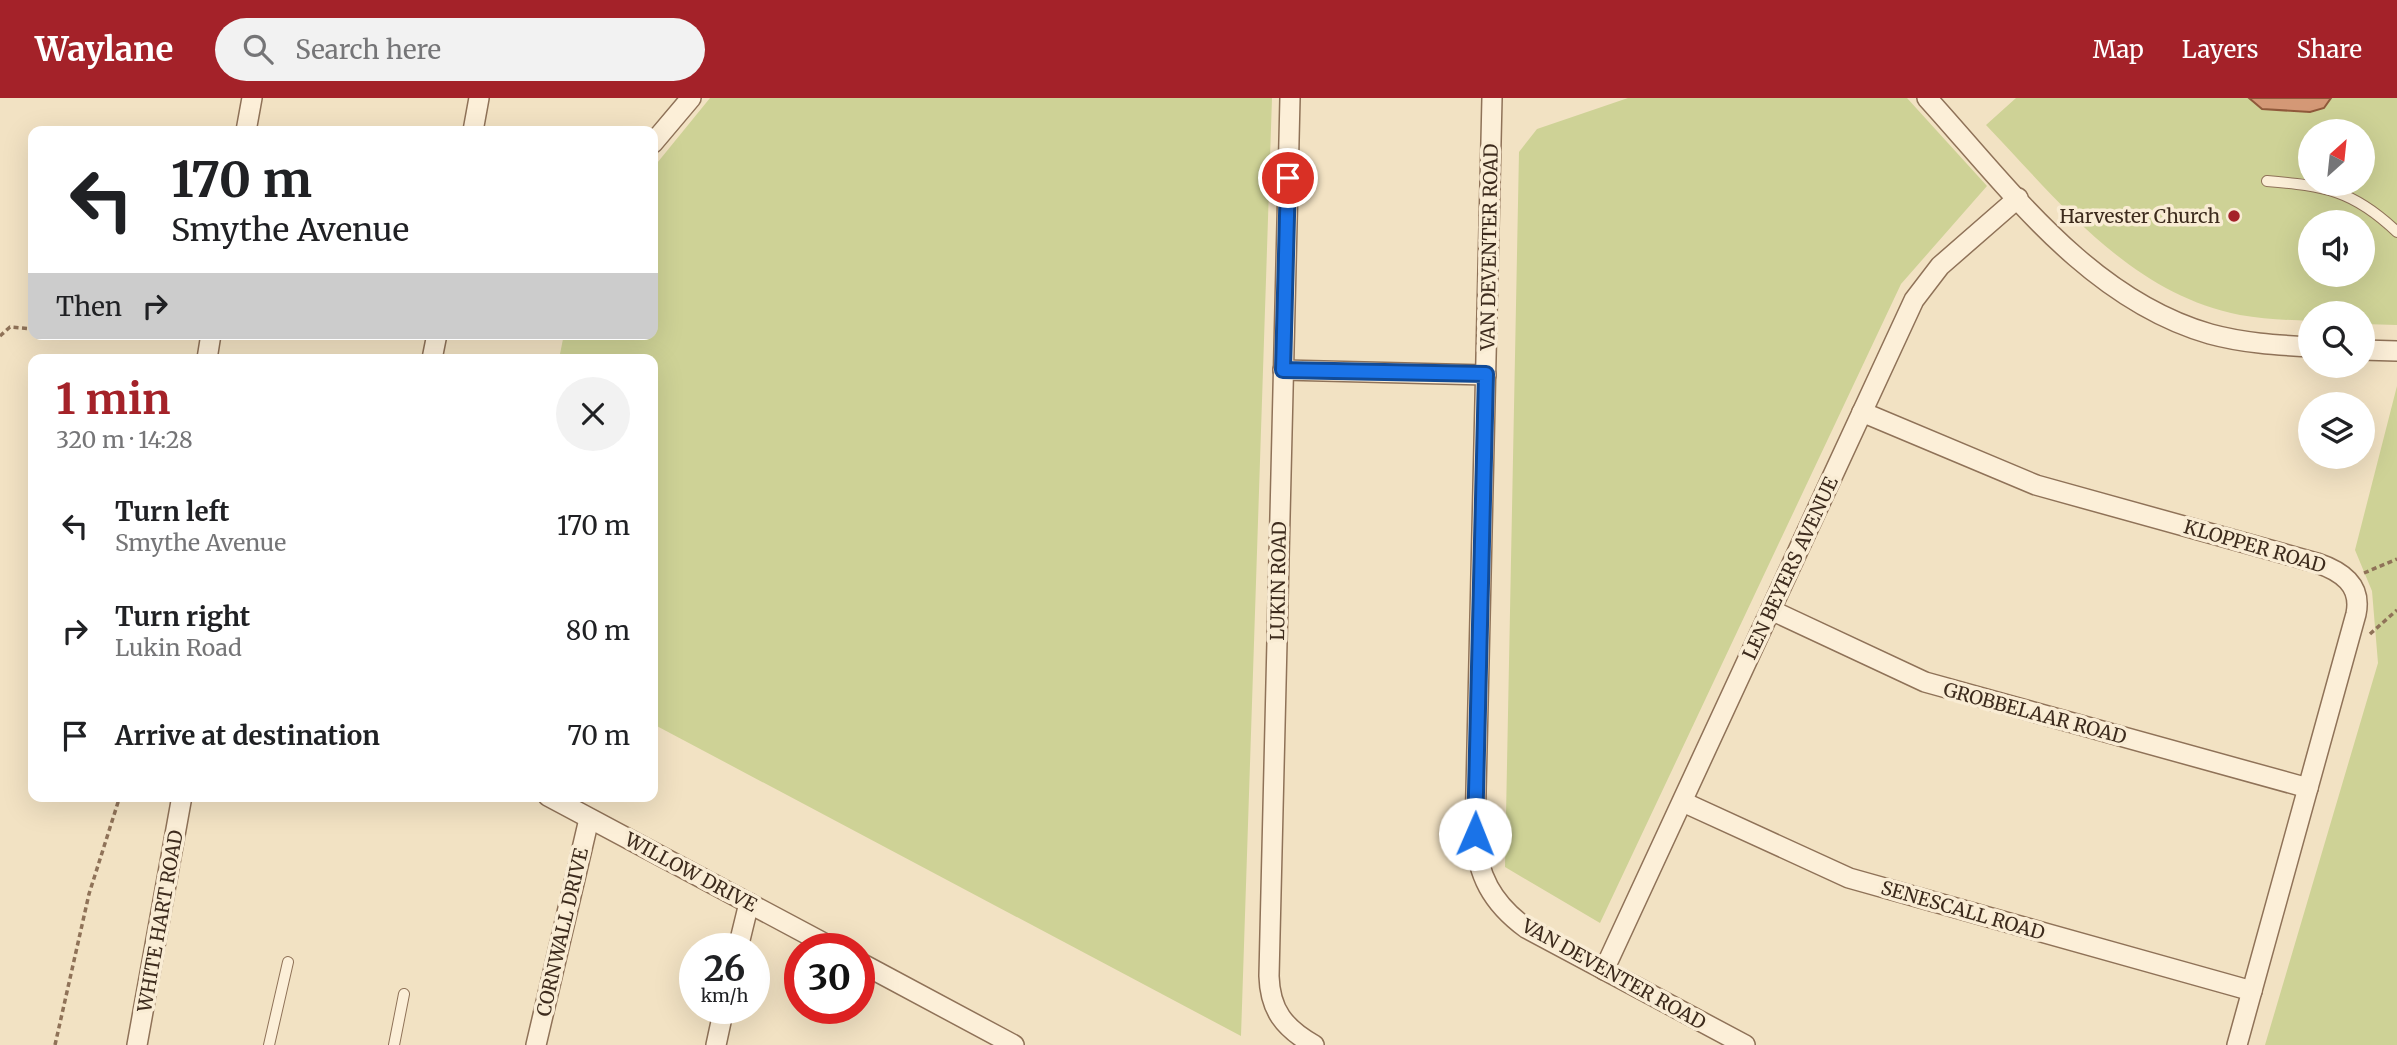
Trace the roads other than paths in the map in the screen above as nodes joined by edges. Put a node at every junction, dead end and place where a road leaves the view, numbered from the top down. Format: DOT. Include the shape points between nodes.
graph roads {
  1 [pos="251,98"];
  2 [pos="479,98"];
  3 [pos="691,98"];
  4 [pos="1290,98"];
  5 [pos="1492,98"];
  6 [pos="1927,98"];
  7 [pos="247,126"];
  8 [pos="474,126"];
  9 [pos="658,138"];
  10 [pos="2267,181"];
  11 [pos="2018,198"];
  12 [pos="2397,232"];
  13 [pos="2298,346"];
  14 [pos="2375,350"];
  15 [pos="2397,351"];
  16 [pos="1283,370"];
  17 [pos="1486,374"];
  18 [pos="1862,412"];
  19 [pos="1771,610"];
  20 [pos="2308,788"];
  21 [pos="181,802"];
  22 [pos="559,802"];
  23 [pos="1683,803"];
  24 [pos="589,818"];
  25 [pos="749,903"];
  26 [pos="742,933"];
  27 [pos="805,933"];
  28 [pos="288,962"];
  29 [pos="1604,970"];
  30 [pos="875,971"];
  31 [pos="2252,991"];
  32 [pos="404,994"];
  33 [pos="721,1024"];
  34 [pos="141,1044"];
  35 [pos="268,1045"];
  36 [pos="394,1045"];
  37 [pos="536,1045"];
  38 [pos="716,1045"];
  39 [pos="1014,1045"];
  40 [pos="1314,1045"];
  41 [pos="1745,1045"];
  42 [pos="2237,1045"];
  1 -- 7 [label="street"];
  2 -- 8 [label="street"];
  3 -- 9 [label="street"];
  4 -- 16 [label="street, LUKIN ROAD"];
  5 -- 17 [label="street, VAN DEVENTER ROAD"];
  6 -- 11 [label="street"];
  10 -- 12 [label="lane" via="2330,188 2365,206"];
  11 -- 13 [label="street" via="2069,252 2149,307 2230,339"];
  11 -- 18 [label="street, LEN BEYERS AVENUE" via="1919,290"];
  14 -- 15 [label="street"];
  16 -- 17 [label="street"];
  16 -- 40 [label="street, LUKIN ROAD" via="1269,992 1285,1026"];
  17 -- 29 [label="street, VAN DEVENTER ROAD" via="1475,834 1479,867 1509,916"];
  18 -- 19 [label="street, LEN BEYERS AVENUE"];
  18 -- 20 [label="street, KLOPPER ROAD" via="2036,485 2337,570 2355,592 2358,607"];
  19 -- 20 [label="street, GROBBELAAR ROAD" via="1925,682"];
  19 -- 23 [label="street, LEN BEYERS AVENUE"];
  20 -- 31 [label="street, KLOPPER ROAD"];
  21 -- 34 [label="street, WHITE HART ROAD"];
  22 -- 24 [label="street, WILLOW DRIVE"];
  23 -- 29 [label="street, LEN BEYERS AVENUE"];
  23 -- 31 [label="street, SENESCALL ROAD" via="1849,878"];
  24 -- 25 [label="street, WILLOW DRIVE"];
  24 -- 37 [label="street, CORNWALL DRIVE"];
  25 -- 26 [label="street"];
  25 -- 27 [label="street, WILLOW DRIVE"];
  28 -- 35 [label="lane"];
  29 -- 41 [label="street, VAN DEVENTER ROAD"];
  30 -- 39 [label="street"];
  31 -- 42 [label="street, KLOPPER ROAD"];
  32 -- 36 [label="lane"];
  33 -- 38 [label="street"];
}
